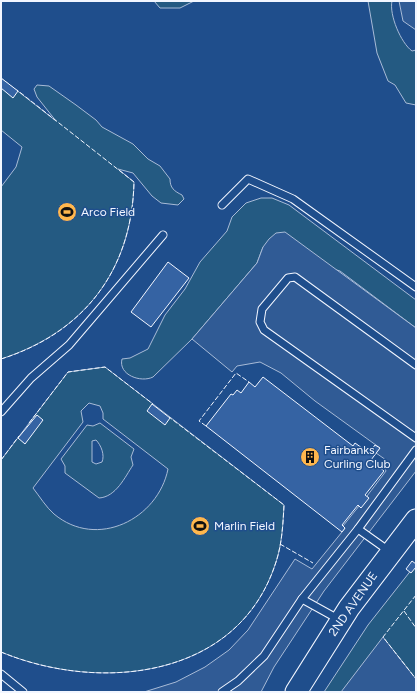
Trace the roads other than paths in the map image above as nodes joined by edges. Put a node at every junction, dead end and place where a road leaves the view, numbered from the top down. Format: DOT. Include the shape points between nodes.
graph roads {
  1 [pos="222,205"];
  2 [pos="163,235"];
  3 [pos="416,287"];
  4 [pos="416,365"];
  5 [pos="1,412"];
  6 [pos="416,438"];
  7 [pos="416,450"];
  8 [pos="416,520"];
  9 [pos="358,530"];
  10 [pos="391,552"];
  11 [pos="302,599"];
  12 [pos="340,620"];
  13 [pos="1,674"];
  14 [pos="23,692"];
  15 [pos="222,692"];
  16 [pos="296,692"];
  1 -- 3 [label="lane" via="248,179 293,199"];
  2 -- 5 [label="lane" via="68,345 31,378"];
  4 -- 6 [label="lane" via="296,277 288,278 262,309 260,322 264,330"];
  7 -- 9 [label="lane"];
  8 -- 10 [label="street, 2ND AVENUE"];
  9 -- 10 [label="lane"];
  9 -- 11 [label="lane"];
  10 -- 12 [label="street, 2ND AVENUE"];
  11 -- 12 [label="lane"];
  11 -- 15 [label="lane" via="264,656 238,681"];
  12 -- 16 [label="street, 2ND AVENUE"];
  13 -- 14 [label="lane"];
}
